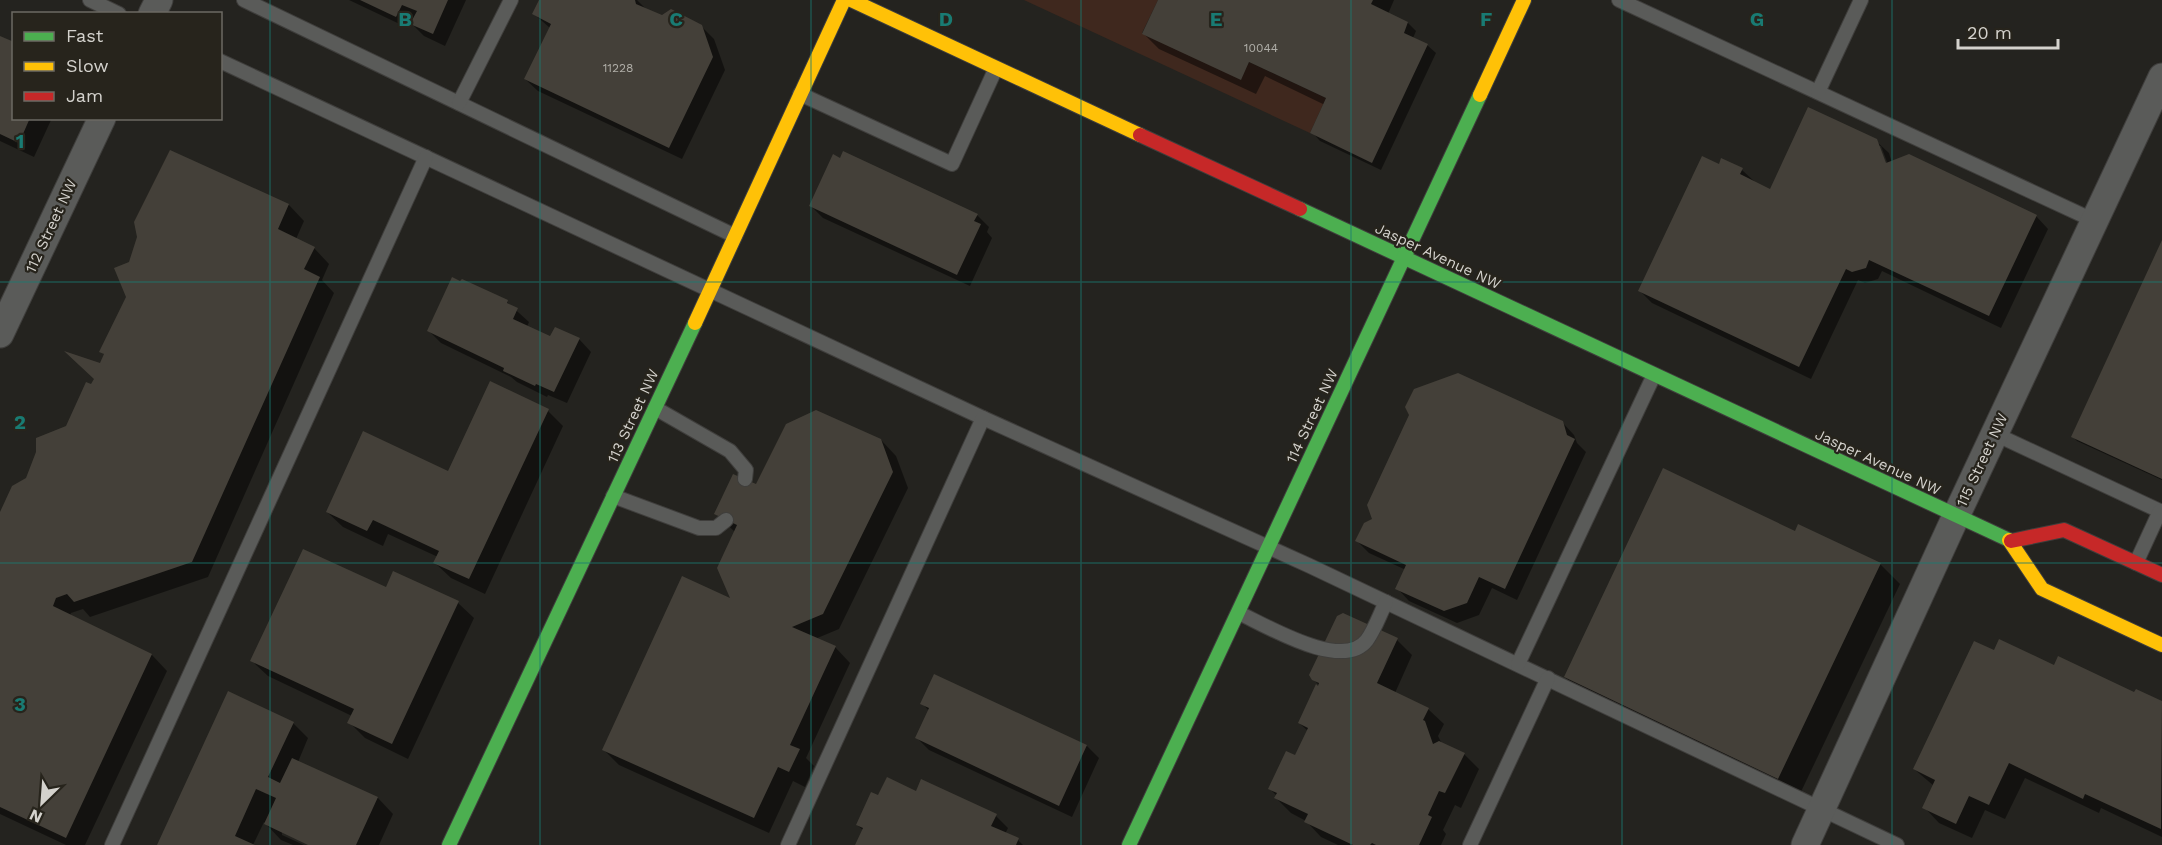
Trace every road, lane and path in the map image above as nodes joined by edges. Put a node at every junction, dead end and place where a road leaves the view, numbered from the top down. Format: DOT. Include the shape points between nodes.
graph roads {
  1 [pos="90,0"];
  2 [pos="244,0"];
  3 [pos="510,0"];
  4 [pos="844,0"];
  5 [pos="851,0"];
  6 [pos="1524,0"];
  7 [pos="1619,0"];
  8 [pos="1861,0"];
  9 [pos="115,12"];
  10 [pos="222,62"];
  11 [pos="996,68"];
  12 [pos="2162,77"];
  13 [pos="1818,92"];
  14 [pos="800,94"];
  15 [pos="459,103"];
  16 [pos="101,120"];
  17 [pos="426,157"];
  18 [pos="2095,221"];
  19 [pos="735,236"];
  20 [pos="1403,258"];
  21 [pos="710,291"];
  22 [pos="0,334"];
  23 [pos="1654,375"];
  24 [pos="655,408"];
  25 [pos="982,418"];
  26 [pos="1995,434"];
  27 [pos="745,479"];
  28 [pos="613,496"];
  29 [pos="2161,511"];
  30 [pos="1956,516"];
  31 [pos="726,520"];
  32 [pos="2011,542"];
  33 [pos="1269,547"];
  34 [pos="2136,563"];
  35 [pos="2162,575"];
  36 [pos="1386,602"];
  37 [pos="1239,613"];
  38 [pos="2162,645"];
  39 [pos="1518,664"];
  40 [pos="1548,678"];
  41 [pos="1822,809"];
  42 [pos="112,845"];
  43 [pos="449,845"];
  44 [pos="788,845"];
  45 [pos="1130,845"];
  46 [pos="1470,845"];
  47 [pos="1805,845"];
  48 [pos="1897,845"];
  1 -- 9 [label="lane"];
  2 -- 15 [label="lane"];
  3 -- 15 [label="lane"];
  4 -- 14 [label="street, 113 Street NW"];
  5 -- 11 [label="street, Jasper Avenue NW"];
  6 -- 20 [label="street, 114 Street NW"];
  7 -- 13 [label="lane"];
  8 -- 13 [label="lane"];
  10 -- 17 [label="lane"];
  11 -- 14 [label="lane" via="952,164"];
  11 -- 20 [label="street, Jasper Avenue NW"];
  12 -- 18 [label="street, 115 Street NW"];
  13 -- 18 [label="lane"];
  14 -- 19 [label="street, 113 Street NW"];
  15 -- 19 [label="lane"];
  16 -- 22 [label="street, 112 Street NW"];
  17 -- 21 [label="lane"];
  17 -- 42 [label="lane"];
  18 -- 26 [label="street, 115 Street NW"];
  19 -- 21 [label="street, 113 Street NW"];
  20 -- 23 [label="street, Jasper Avenue NW"];
  20 -- 33 [label="street, 114 Street NW"];
  21 -- 24 [label="street, 113 Street NW"];
  21 -- 25 [label="lane"];
  23 -- 30 [label="street, Jasper Avenue NW"];
  23 -- 39 [label="lane"];
  24 -- 27 [label="lane" via="730,451 746,471"];
  24 -- 28 [label="street, 113 Street NW"];
  25 -- 33 [label="lane"];
  25 -- 44 [label="lane"];
  26 -- 29 [label="lane"];
  26 -- 30 [label="street, 115 Street NW"];
  28 -- 31 [label="lane" via="699,528 716,528"];
  28 -- 43 [label="street, 113 Street NW"];
  29 -- 34 [label="lane"];
  30 -- 32 [label="street, Jasper Avenue NW"];
  30 -- 41 [label="street, 115 Street NW"];
  32 -- 34 [label="street" via="2064,530"];
  32 -- 38 [label="street" via="2042,589"];
  33 -- 36 [label="lane"];
  33 -- 37 [label="street, 114 Street NW"];
  34 -- 35 [label="street"];
  36 -- 37 [label="lane" via="1367,640 1353,651 1322,649"];
  36 -- 39 [label="lane"];
  37 -- 45 [label="street, 114 Street NW"];
  39 -- 40 [label="lane"];
  40 -- 41 [label="lane"];
  40 -- 46 [label="lane"];
  41 -- 47 [label="street, 115 Street NW"];
  41 -- 48 [label="lane"];
}
